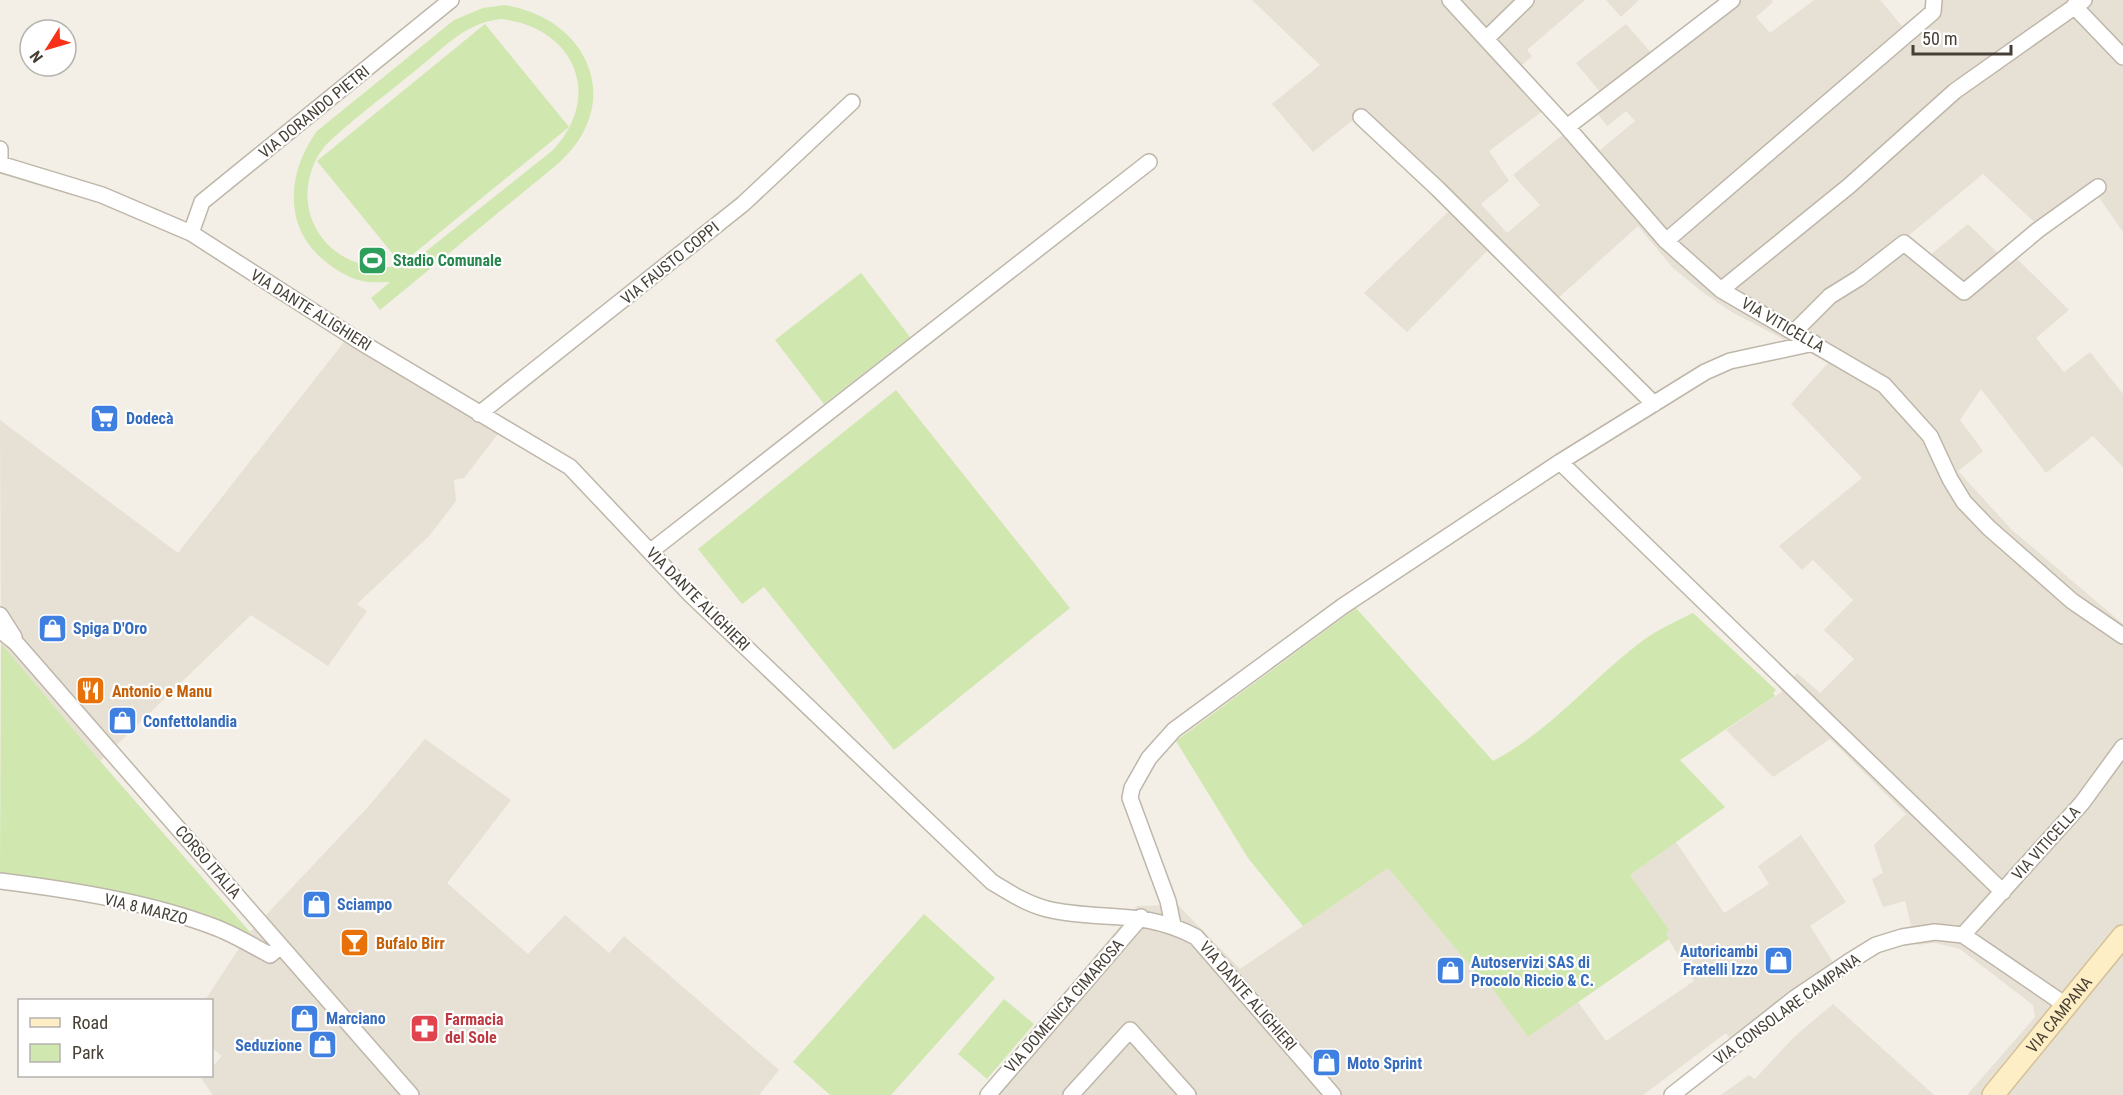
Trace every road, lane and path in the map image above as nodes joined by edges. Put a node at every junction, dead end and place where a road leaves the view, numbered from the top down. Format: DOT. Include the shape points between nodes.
graph roads {
  1 [pos="451,0"];
  2 [pos="1449,0"];
  3 [pos="1526,0"];
  4 [pos="1732,0"];
  5 [pos="1934,0"];
  6 [pos="2079,3"];
  7 [pos="1486,39"];
  8 [pos="2123,57"];
  9 [pos="852,102"];
  10 [pos="1361,117"];
  11 [pos="1567,127"];
  12 [pos="0,149"];
  13 [pos="1149,162"];
  14 [pos="0,163"];
  15 [pos="2098,187"];
  16 [pos="191,233"];
  17 [pos="1666,241"];
  18 [pos="1721,290"];
  19 [pos="1794,332"];
  20 [pos="1814,343"];
  21 [pos="1654,404"];
  22 [pos="478,414"];
  23 [pos="1560,462"];
  24 [pos="651,551"];
  25 [pos="0,615"];
  26 [pos="1,632"];
  27 [pos="2123,636"];
  28 [pos="16,643"];
  29 [pos="2123,747"];
  30 [pos="0,881"];
  31 [pos="2003,892"];
  32 [pos="1141,917"];
  33 [pos="1173,925"];
  34 [pos="1963,934"];
  35 [pos="2123,936"];
  36 [pos="281,946"];
  37 [pos="2067,1006"];
  38 [pos="411,1095"];
  39 [pos="988,1095"];
  40 [pos="1071,1095"];
  41 [pos="1188,1095"];
  42 [pos="1333,1095"];
  43 [pos="1672,1095"];
  44 [pos="1993,1095"];
  1 -- 16 [label="street, VIA DORANDO PIETRI" via="202,202"];
  2 -- 7 [label="street, VIA VITICELLA"];
  3 -- 7 [label="street"];
  4 -- 11 [label="street"];
  5 -- 17 [label="street" via="1933,12"];
  6 -- 8 [label="street"];
  6 -- 18 [label="street" via="1955,91 1849,186"];
  7 -- 11 [label="street, VIA VITICELLA"];
  9 -- 22 [label="street, VIA FAUSTO COPPI" via="743,204"];
  10 -- 21 [label="street"];
  11 -- 17 [label="street, VIA VITICELLA"];
  12 -- 14 [label="street"];
  13 -- 24 [label="street"];
  14 -- 16 [label="street, VIA DANTE ALIGHIERI" via="102,195"];
  15 -- 19 [label="street" via="2038,230 1964,292 1904,243 1830,296"];
  16 -- 22 [label="street, VIA DANTE ALIGHIERI"];
  17 -- 18 [label="street, VIA VITICELLA"];
  18 -- 19 [label="street, VIA VITICELLA"];
  19 -- 20 [label="street, VIA VITICELLA"];
  20 -- 21 [label="street" via="1730,361"];
  20 -- 27 [label="street, VIA VITICELLA" via="1884,385 1930,436 1964,502 2072,601"];
  21 -- 23 [label="street"];
  22 -- 24 [label="street, VIA DANTE ALIGHIERI" via="570,467"];
  23 -- 31 [label="street"];
  23 -- 33 [label="street" via="1343,606 1174,730 1155,752 1132,788 1130,798"];
  24 -- 32 [label="street, VIA DANTE ALIGHIERI" via="691,595 992,882 1021,900 1045,908"];
  25 -- 28 [label="street"];
  26 -- 28 [label="street, CORSO ITALIA"];
  28 -- 36 [label="street, CORSO ITALIA"];
  29 -- 31 [label="street, VIA VITICELLA" via="2082,803"];
  30 -- 36 [label="street, VIA 8 MARZO" via="82,892 154,910 217,928 270,955"];
  31 -- 34 [label="street, VIA VITICELLA"];
  32 -- 33 [label="street, VIA DANTE ALIGHIERI"];
  32 -- 39 [label="street, VIA DOMENICA CIMAROSA"];
  33 -- 42 [label="street, VIA DANTE ALIGHIERI" via="1196,937"];
  34 -- 37 [label="street"];
  34 -- 43 [label="street, VIA CONSOLARE CAMPANA" via="1935,932 1876,945 1795,999"];
  35 -- 37 [label="main road, VIA CAMPANA"];
  36 -- 38 [label="street, CORSO ITALIA"];
  37 -- 44 [label="main road, VIA CAMPANA"];
  40 -- 41 [label="street" via="1130,1030"];
}
